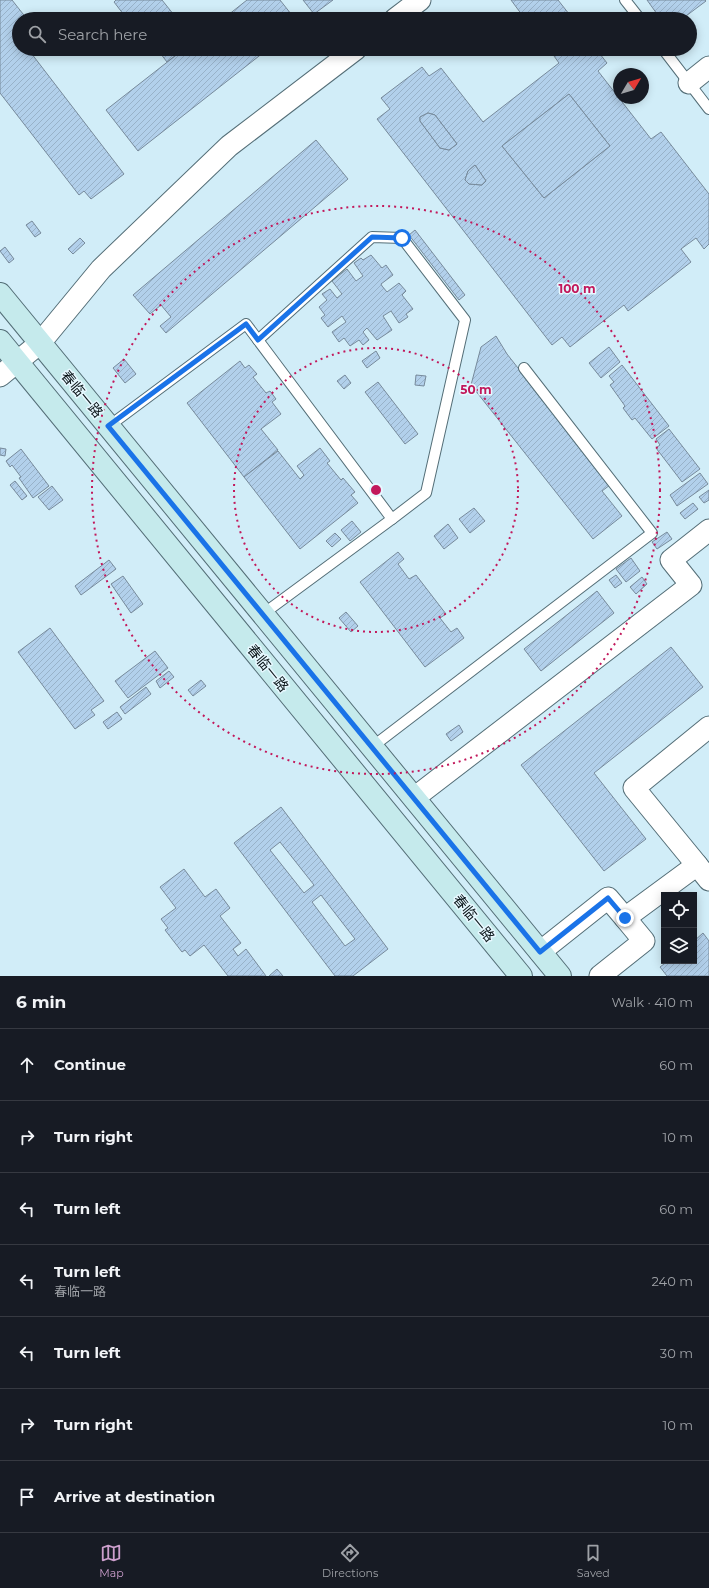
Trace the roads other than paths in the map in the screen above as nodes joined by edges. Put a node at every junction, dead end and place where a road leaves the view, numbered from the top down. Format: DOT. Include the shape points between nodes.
graph roads {
  1 [pos="420,0"];
  2 [pos="625,0"];
  3 [pos="404,12"];
  4 [pos="634,12"];
  5 [pos="347,56"];
  6 [pos="668,56"];
  7 [pos="709,67"];
  8 [pos="689,83"];
  9 [pos="709,109"];
  10 [pos="0,294"];
  11 [pos="258,340"];
  12 [pos="0,341"];
  13 [pos="40,343"];
  14 [pos="17,362"];
  15 [pos="524,368"];
  16 [pos="0,376"];
  17 [pos="108,426"];
  18 [pos="392,519"];
  19 [pos="709,530"];
  20 [pos="263,614"];
  21 [pos="709,727"];
  22 [pos="372,747"];
  23 [pos="414,798"];
  24 [pos="703,872"];
  25 [pos="625,918"];
  26 [pos="540,952"];
  27 [pos="521,976"];
  28 [pos="560,976"];
  29 [pos="600,976"];
  1 -- 3 [label="street"];
  2 -- 4 [label="lane"];
  5 -- 13 [label="street" via="229,146 101,269"];
  6 -- 8 [label="lane"];
  7 -- 8 [label="street"];
  8 -- 9 [label="lane"];
  10 -- 13 [label="main road, 春临一路"];
  11 -- 17 [label="lane" via="246,324"];
  11 -- 18 [label="lane"];
  11 -- 18 [label="lane" via="372,237 402,238 466,320 426,493"];
  12 -- 14 [label="main road, 春临一路"];
  13 -- 14 [label="street"];
  13 -- 17 [label="main road, 春临一路"];
  14 -- 16 [label="street"];
  14 -- 27 [label="main road, 春临一路"];
  15 -- 22 [label="lane" via="652,533"];
  17 -- 20 [label="main road, 春临一路"];
  18 -- 20 [label="lane"];
  19 -- 23 [label="street" via="671,560 691,585"];
  20 -- 22 [label="main road, 春临一路"];
  21 -- 24 [label="street" via="634,788"];
  22 -- 23 [label="main road, 春临一路"];
  23 -- 26 [label="main road, 春临一路"];
  24 -- 25 [label="street"];
  25 -- 26 [label="street" via="608,898"];
  25 -- 29 [label="street" via="644,941"];
  26 -- 28 [label="main road, 春临一路"];
}
